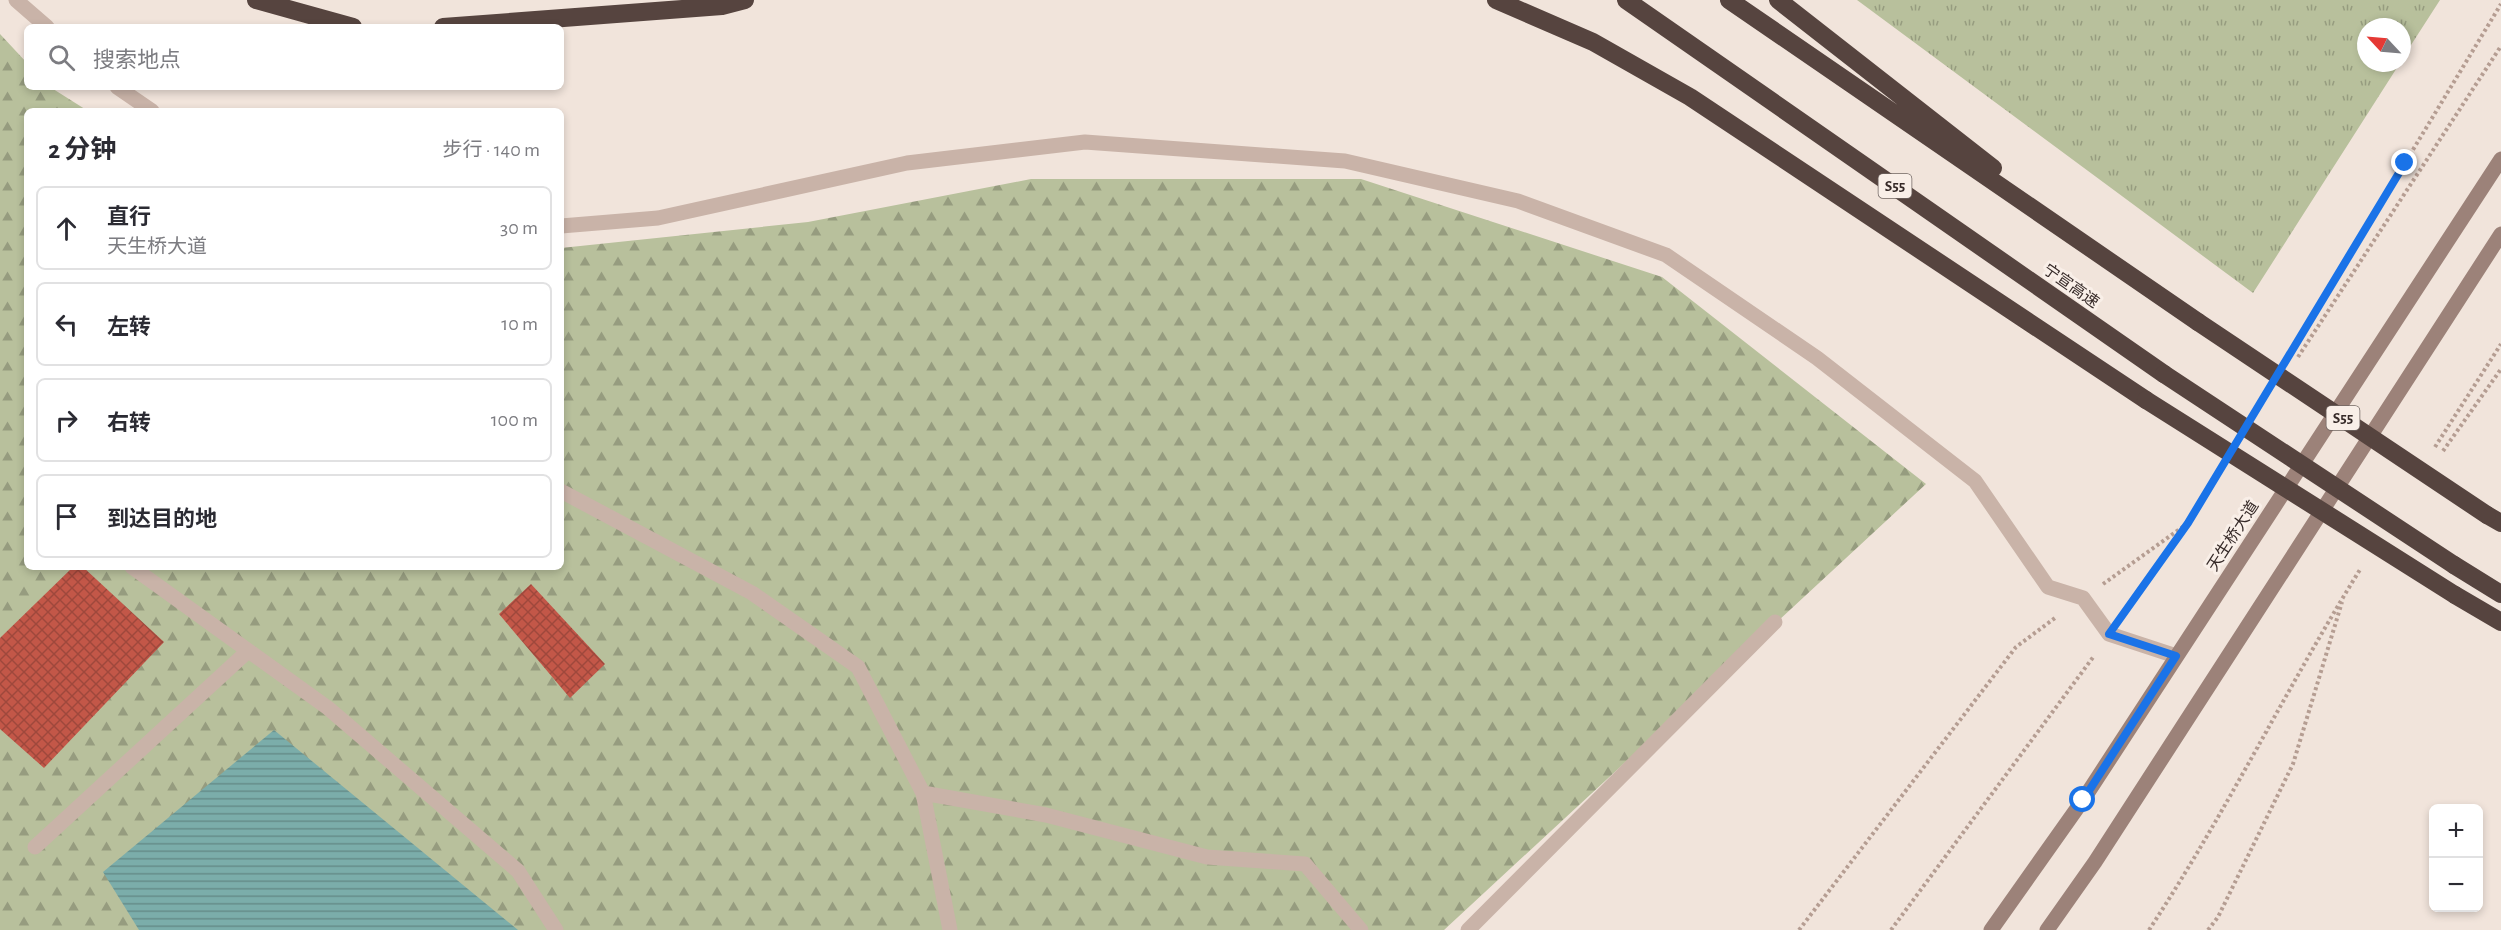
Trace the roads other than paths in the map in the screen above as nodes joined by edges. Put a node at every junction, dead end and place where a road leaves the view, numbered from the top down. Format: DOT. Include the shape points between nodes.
graph roads {
  1 [pos="16,0"];
  2 [pos="256,0"];
  3 [pos="745,0"];
  4 [pos="1496,0"];
  5 [pos="1626,0"];
  6 [pos="1729,0"];
  7 [pos="1778,0"];
  8 [pos="44,24"];
  9 [pos="342,24"];
  10 [pos="483,24"];
  11 [pos="122,90"];
  12 [pos="148,108"];
  13 [pos="2501,159"];
  14 [pos="564,226"];
  15 [pos="2501,234"];
  16 [pos="2115,263"];
  17 [pos="564,493"];
  18 [pos="2494,519"];
  19 [pos="136,570"];
  20 [pos="2501,594"];
  21 [pos="1775,622"];
  22 [pos="2501,622"];
  23 [pos="248,651"];
  24 [pos="2176,656"];
  25 [pos="923,793"];
  26 [pos="35,847"];
  27 [pos="556,930"];
  28 [pos="950,930"];
  29 [pos="1361,930"];
  30 [pos="1468,930"];
  31 [pos="1991,930"];
  32 [pos="2047,930"];
  1 -- 8 [label="street"];
  2 -- 9 [label="highway"];
  3 -- 10 [label="highway" via="722,6"];
  4 -- 22 [label="highway, bridge" via="1593,42 1690,97 2146,400"];
  5 -- 20 [label="highway, 宁宣高速 / S55, bridge" via="2164,374"];
  6 -- 16 [label="highway, S55"];
  7 -- 16 [label="highway"];
  11 -- 12 [label="street"];
  13 -- 24 [label="main road, 天生桥大道"];
  14 -- 24 [label="street" via="658,218 907,163 1085,142 1345,161 1518,201 1666,255 1817,358 1975,481 2048,587 2083,598 2109,634"];
  15 -- 32 [label="main road" via="2095,862"];
  16 -- 18 [label="highway, S55, bridge"];
  17 -- 25 [label="street" via="752,593 858,667"];
  19 -- 23 [label="street"];
  21 -- 30 [label="street"];
  23 -- 26 [label="street"];
  23 -- 27 [label="street" via="328,708 518,871"];
  24 -- 31 [label="main road, 天生桥大道" via="2083,800"];
  25 -- 28 [label="street"];
  25 -- 29 [label="street" via="1046,815 1207,857 1305,864"];
}
